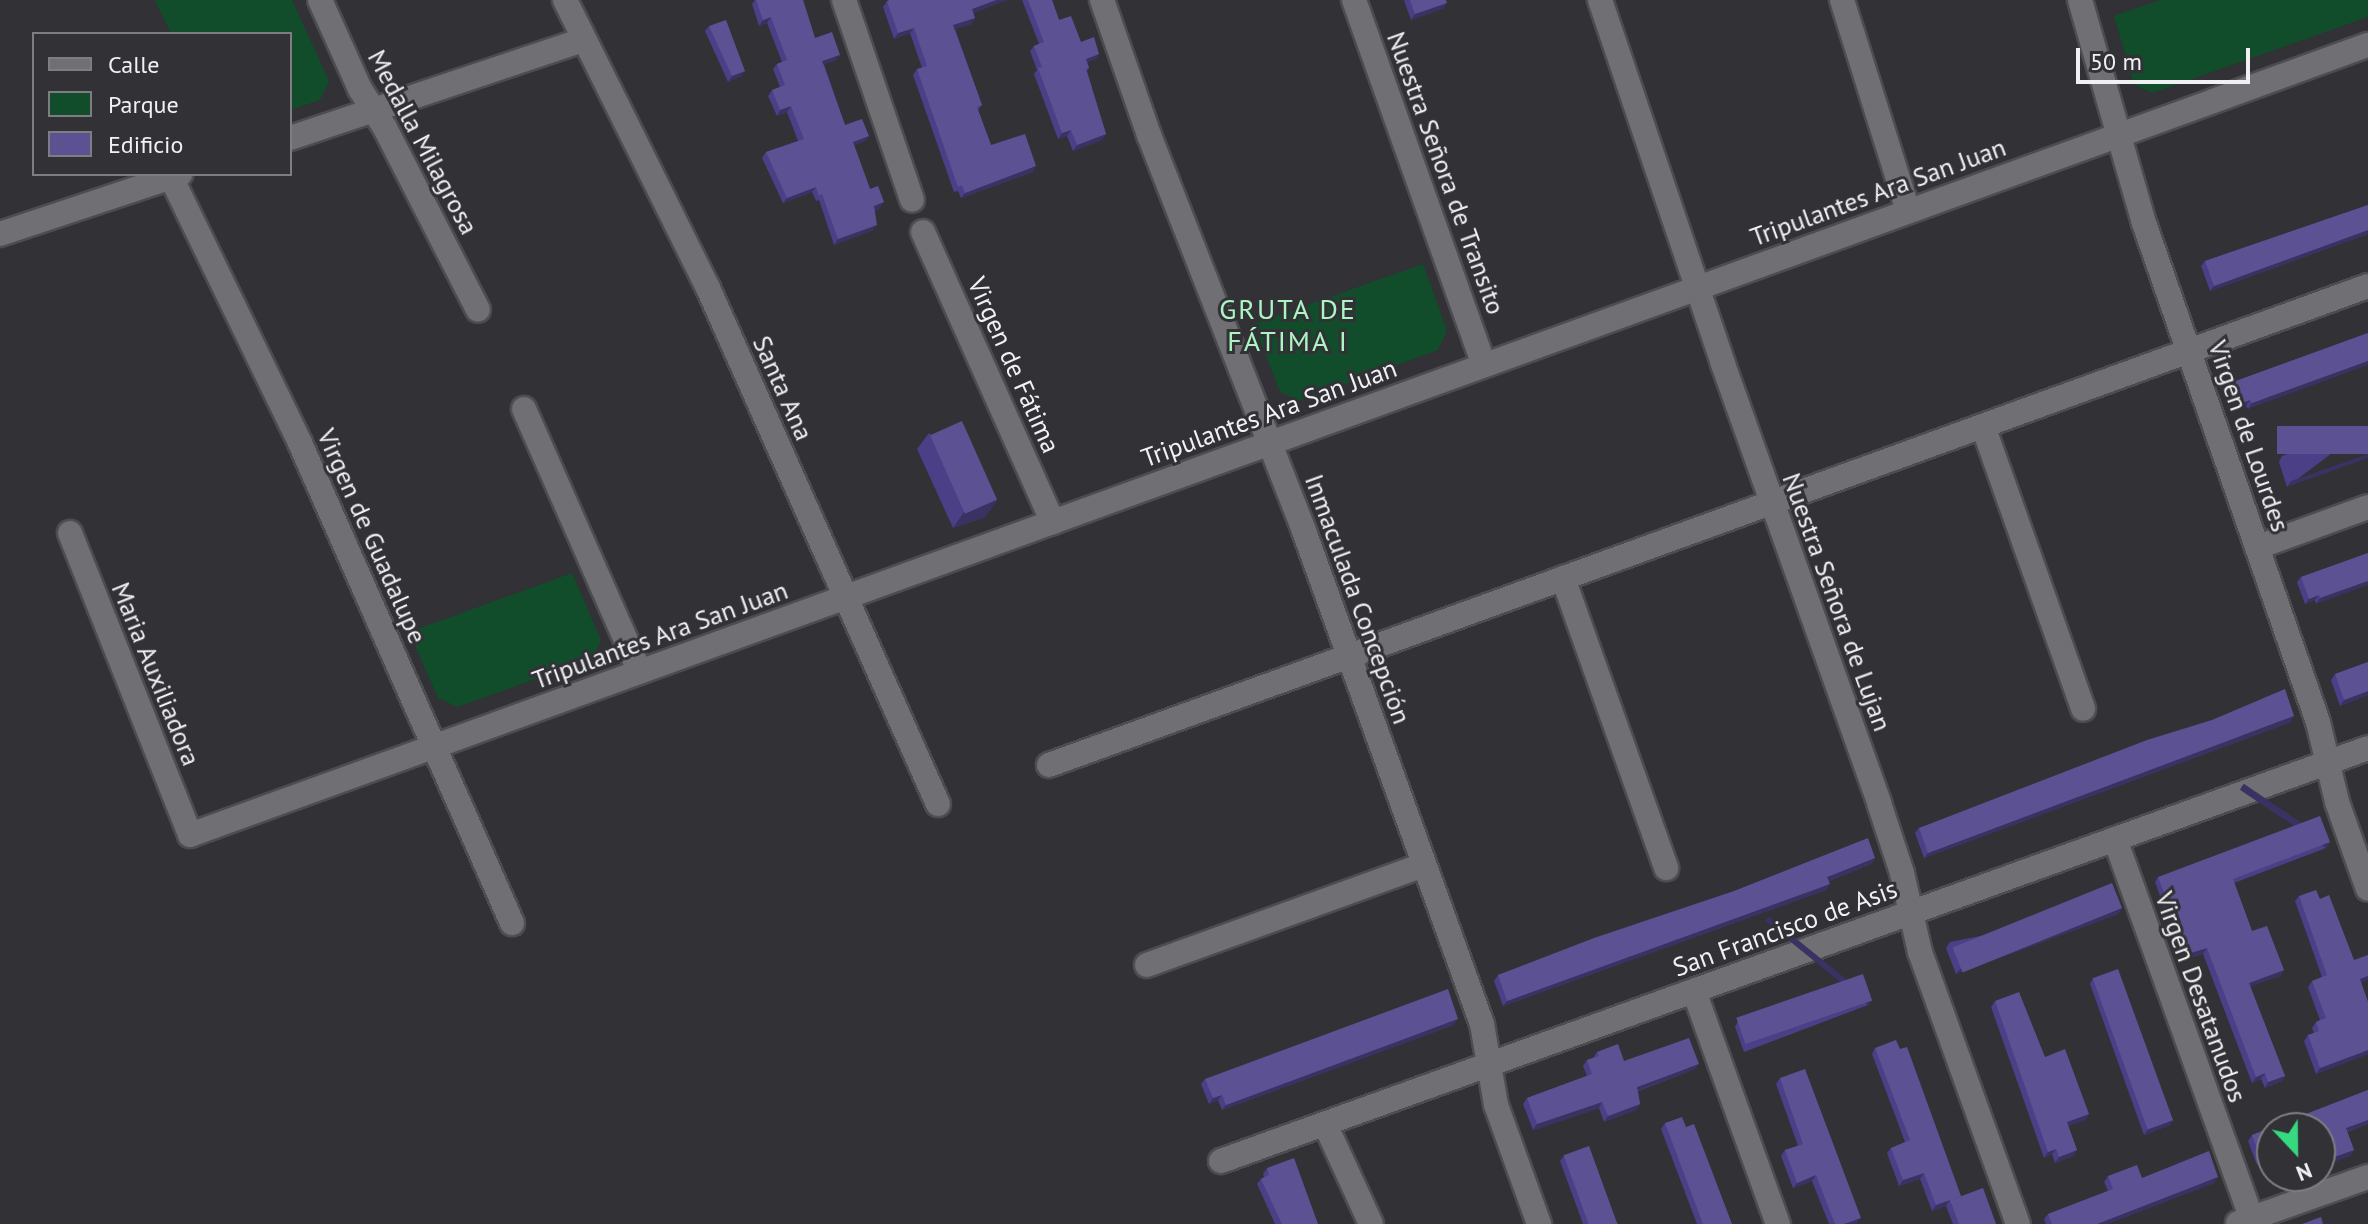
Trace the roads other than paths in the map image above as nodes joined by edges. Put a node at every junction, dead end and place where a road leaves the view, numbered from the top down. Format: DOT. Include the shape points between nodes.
graph roads {
  1 [pos="320,0"];
  2 [pos="565,0"];
  3 [pos="844,0"];
  4 [pos="1102,0"];
  5 [pos="1354,0"];
  6 [pos="1600,0"];
  7 [pos="1842,0"];
  8 [pos="2080,0"];
  9 [pos="583,40"];
  10 [pos="2368,45"];
  11 [pos="374,110"];
  12 [pos="2119,135"];
  13 [pos="292,137"];
  14 [pos="172,176"];
  15 [pos="175,176"];
  16 [pos="912,200"];
  17 [pos="1908,211"];
  18 [pos="923,232"];
  19 [pos="0,234"];
  20 [pos="2368,286"];
  21 [pos="1697,288"];
  22 [pos="478,310"];
  23 [pos="2189,351"];
  24 [pos="1484,365"];
  25 [pos="524,409"];
  26 [pos="1983,426"];
  27 [pos="1270,443"];
  28 [pos="1772,502"];
  29 [pos="2368,507"];
  30 [pos="1053,522"];
  31 [pos="70,533"];
  32 [pos="2258,547"];
  33 [pos="1563,578"];
  34 [pos="846,597"];
  35 [pos="1349,656"];
  36 [pos="640,672"];
  37 [pos="2083,709"];
  38 [pos="434,747"];
  39 [pos="2368,748"];
  40 [pos="2327,763"];
  41 [pos="1049,765"];
  42 [pos="938,804"];
  43 [pos="190,835"];
  44 [pos="2115,839"];
  45 [pos="1424,865"];
  46 [pos="1666,868"];
  47 [pos="2368,889"];
  48 [pos="1911,913"];
  49 [pos="512,923"];
  50 [pos="1147,965"];
  51 [pos="1694,991"];
  52 [pos="1489,1065"];
  53 [pos="1325,1124"];
  54 [pos="1221,1161"];
  55 [pos="2367,1180"];
  56 [pos="2244,1221"];
  57 [pos="1371,1224"];
  58 [pos="1539,1224"];
  59 [pos="1778,1224"];
  60 [pos="2018,1224"];
  1 -- 11 [label="street, Medalla Milagrosa"];
  2 -- 9 [label="street, Santa Ana"];
  3 -- 16 [label="street"];
  4 -- 27 [label="street, Inmaculada Concepción"];
  5 -- 24 [label="street, Nuestra Señora de Transito"];
  6 -- 21 [label="street, Nuestra Señora de Lujan"];
  7 -- 17 [label="street"];
  8 -- 12 [label="street, Virgen de Lourdes"];
  9 -- 11 [label="street"];
  9 -- 34 [label="street, Santa Ana" via="708,288"];
  10 -- 12 [label="street, Tripulantes Ara San Juan"];
  11 -- 13 [label="street"];
  11 -- 22 [label="street, Medalla Milagrosa"];
  12 -- 17 [label="street, Tripulantes Ara San Juan"];
  12 -- 23 [label="street, Virgen de Lourdes"];
  14 -- 19 [label="street"];
  15 -- 38 [label="street, Virgen de Guadalupe"];
  17 -- 21 [label="street, Tripulantes Ara San Juan"];
  18 -- 30 [label="street, Virgen de Fátima"];
  20 -- 23 [label="street"];
  21 -- 24 [label="street, Tripulantes Ara San Juan"];
  21 -- 28 [label="street, Nuestra Señora de Lujan"];
  23 -- 26 [label="street"];
  23 -- 32 [label="street, Virgen de Lourdes"];
  24 -- 27 [label="street, Tripulantes Ara San Juan"];
  25 -- 36 [label="street"];
  26 -- 28 [label="street"];
  26 -- 37 [label="street"];
  27 -- 30 [label="street, Tripulantes Ara San Juan"];
  27 -- 35 [label="street, Inmaculada Concepción"];
  28 -- 33 [label="street"];
  28 -- 48 [label="street, Nuestra Señora de Lujan" via="1879,803"];
  29 -- 32 [label="street"];
  30 -- 34 [label="street, Tripulantes Ara San Juan"];
  31 -- 43 [label="street, Maria Auxiliadora"];
  32 -- 40 [label="street, Virgen de Lourdes"];
  33 -- 35 [label="street"];
  33 -- 46 [label="street"];
  34 -- 36 [label="street, Tripulantes Ara San Juan"];
  34 -- 42 [label="street, Santa Ana"];
  35 -- 41 [label="street"];
  35 -- 45 [label="street, Inmaculada Concepción"];
  36 -- 38 [label="street, Tripulantes Ara San Juan"];
  38 -- 43 [label="street, Tripulantes Ara San Juan"];
  38 -- 49 [label="street, Virgen de Guadalupe"];
  39 -- 40 [label="street, San Francisco de Asis"];
  40 -- 44 [label="street, San Francisco de Asis"];
  40 -- 47 [label="street, Virgen de Lourdes"];
  44 -- 48 [label="street, San Francisco de Asis"];
  44 -- 56 [label="street, Virgen Desatanudos"];
  45 -- 50 [label="street"];
  45 -- 52 [label="street, Inmaculada Concepción" via="1482,1024"];
  48 -- 51 [label="street, San Francisco de Asis"];
  48 -- 60 [label="street, Nuestra Señora de Lujan" via="1920,952"];
  51 -- 52 [label="street, San Francisco de Asis"];
  51 -- 59 [label="street"];
  52 -- 53 [label="street, San Francisco de Asis"];
  52 -- 58 [label="street, Inmaculada Concepción" via="1496,1105"];
  53 -- 54 [label="street, San Francisco de Asis"];
  53 -- 57 [label="street"];
  55 -- 56 [label="street"];
}
